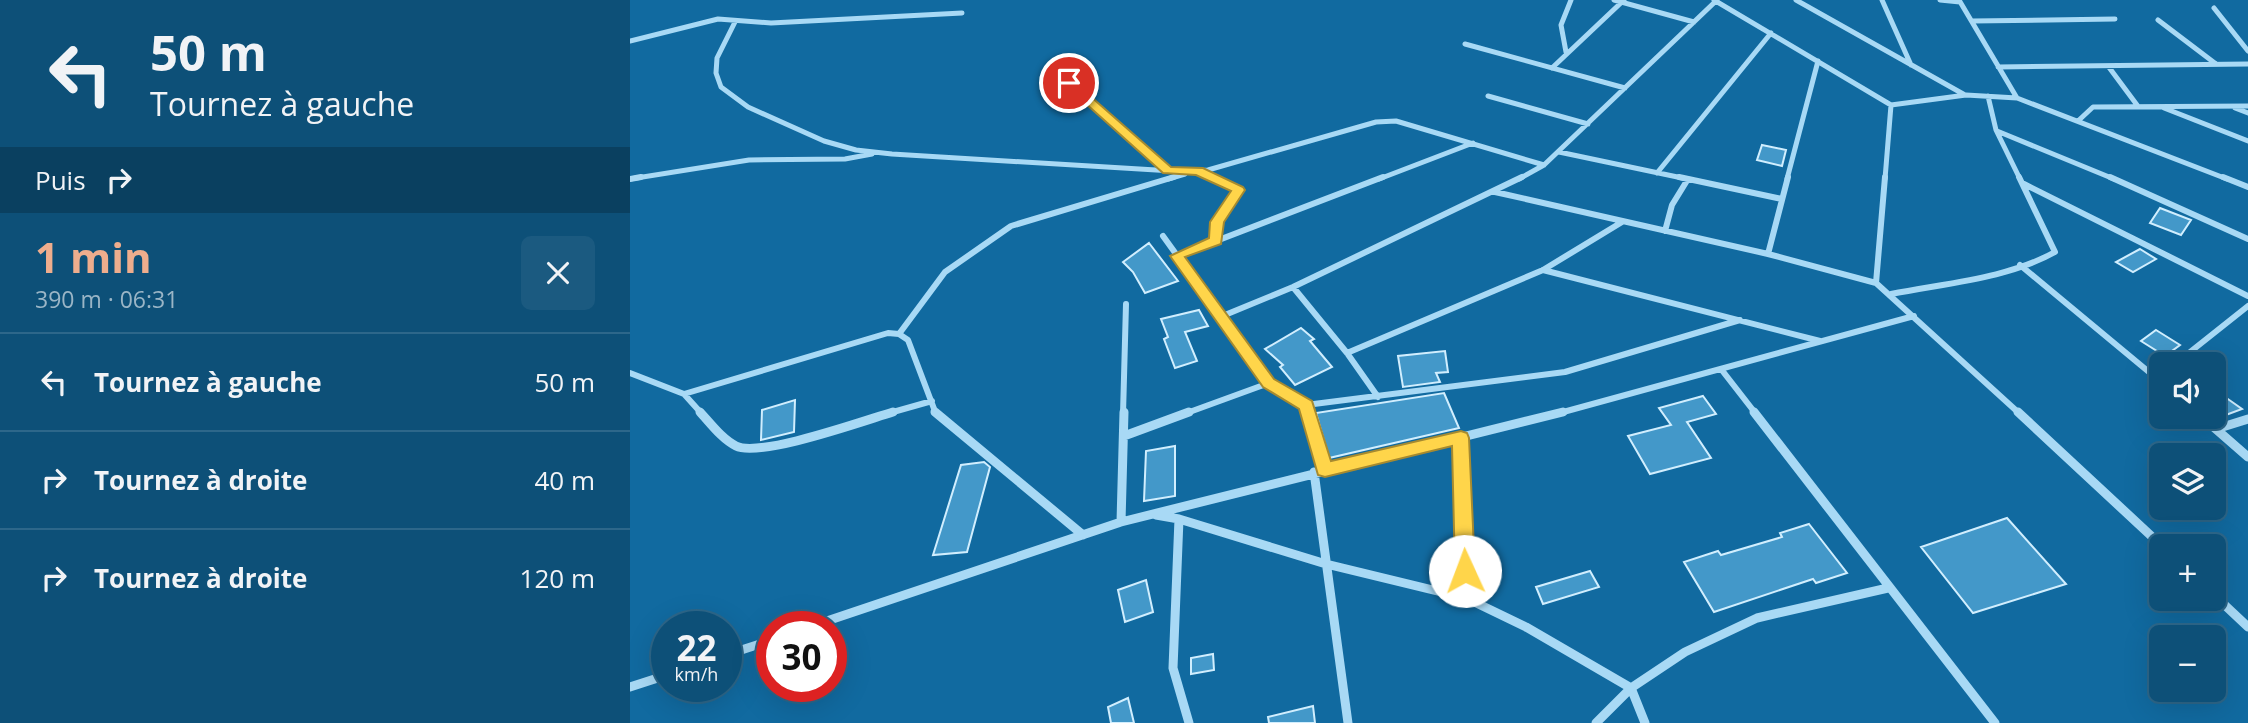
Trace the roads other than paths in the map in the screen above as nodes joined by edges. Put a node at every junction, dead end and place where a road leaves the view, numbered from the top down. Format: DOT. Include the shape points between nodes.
graph roads {
  1 [pos="1571,0"];
  2 [pos="1614,0"];
  3 [pos="1716,0"];
  4 [pos="1796,0"];
  5 [pos="1882,0"];
  6 [pos="1940,0"];
  7 [pos="1623,1"];
  8 [pos="1960,1"];
  9 [pos="1805,2"];
  10 [pos="2214,8"];
  11 [pos="962,13"];
  12 [pos="2115,19"];
  13 [pos="2158,20"];
  14 [pos="1972,21"];
  15 [pos="735,22"];
  16 [pos="1694,22"];
  17 [pos="1771,33"];
  18 [pos="630,41"];
  19 [pos="1465,44"];
  20 [pos="2248,51"];
  21 [pos="1566,52"];
  22 [pos="1818,61"];
  23 [pos="2217,64"];
  24 [pos="2248,64"];
  25 [pos="1911,65"];
  26 [pos="2108,66"];
  27 [pos="1998,67"];
  28 [pos="1552,68"];
  29 [pos="1069,83"];
  30 [pos="1625,88"];
  31 [pos="1966,95"];
  32 [pos="1488,96"];
  33 [pos="1988,96"];
  34 [pos="2017,98"];
  35 [pos="1891,105"];
  36 [pos="2157,105"];
  37 [pos="2137,106"];
  38 [pos="2231,106"];
  39 [pos="2248,106"];
  40 [pos="2248,113"];
  41 [pos="2078,121"];
  42 [pos="1588,124"];
  43 [pos="1996,131"];
  44 [pos="2248,141"];
  45 [pos="1473,143"];
  46 [pos="881,152"];
  47 [pos="1559,152"];
  48 [pos="1544,166"];
  49 [pos="1168,170"];
  50 [pos="1198,171"];
  51 [pos="1189,172"];
  52 [pos="1657,173"];
  53 [pos="630,179"];
  54 [pos="1688,179"];
  55 [pos="2024,184"];
  56 [pos="2248,187"];
  57 [pos="1495,192"];
  58 [pos="1782,199"];
  59 [pos="1622,222"];
  60 [pos="1665,231"];
  61 [pos="1163,236"];
  62 [pos="2248,239"];
  63 [pos="1216,241"];
  64 [pos="1768,254"];
  65 [pos="1177,256"];
  66 [pos="2020,265"];
  67 [pos="1543,270"];
  68 [pos="1876,283"];
  69 [pos="1293,287"];
  70 [pos="1891,293"];
  71 [pos="2248,296"];
  72 [pos="1126,304"];
  73 [pos="2248,306"];
  74 [pos="1914,316"];
  75 [pos="1220,317"];
  76 [pos="1740,320"];
  77 [pos="899,334"];
  78 [pos="1823,341"];
  79 [pos="1347,352"];
  80 [pos="2190,352"];
  81 [pos="1721,369"];
  82 [pos="2149,370"];
  83 [pos="630,373"];
  84 [pos="1269,383"];
  85 [pos="684,394"];
  86 [pos="1378,397"];
  87 [pos="932,401"];
  88 [pos="1306,405"];
  89 [pos="2248,419"];
  90 [pos="2226,426"];
  91 [pos="2216,429"];
  92 [pos="1124,436"];
  93 [pos="1461,438"];
  94 [pos="2248,457"];
  95 [pos="1325,470"];
  96 [pos="1314,472"];
  97 [pos="1152,514"];
  98 [pos="1179,519"];
  99 [pos="1121,522"];
  100 [pos="2149,534"];
  101 [pos="1083,535"];
  102 [pos="1326,564"];
  103 [pos="1888,588"];
  104 [pos="1466,598"];
  105 [pos="2226,606"];
  106 [pos="847,614"];
  107 [pos="2248,626"];
  108 [pos="651,680"];
  109 [pos="630,687"];
  110 [pos="1631,688"];
  111 [pos="1189,723"];
  112 [pos="1348,723"];
  113 [pos="1596,723"];
  114 [pos="1646,723"];
  115 [pos="1995,723"];
  1 -- 21 [label="street" via="1561,19 1560,37"];
  2 -- 7 [label="street"];
  3 -- 16 [label="street"];
  3 -- 17 [label="street"];
  4 -- 9 [label="street"];
  5 -- 25 [label="street"];
  6 -- 8 [label="street"];
  7 -- 16 [label="street"];
  7 -- 21 [label="street"];
  8 -- 14 [label="street"];
  9 -- 25 [label="street"];
  10 -- 20 [label="street"];
  11 -- 15 [label="street" via="881,20"];
  12 -- 14 [label="street"];
  13 -- 23 [label="street"];
  14 -- 27 [label="street"];
  15 -- 18 [label="street" via="710,21"];
  15 -- 46 [label="street" via="720,48 716,68 721,87 737,101 833,145"];
  16 -- 30 [label="street"];
  17 -- 22 [label="street"];
  17 -- 52 [label="street"];
  19 -- 28 [label="street"];
  21 -- 28 [label="street"];
  22 -- 35 [label="street"];
  22 -- 58 [label="street"];
  23 -- 24 [label="street"];
  23 -- 26 [label="street"];
  25 -- 31 [label="street"];
  26 -- 27 [label="street"];
  26 -- 37 [label="street"];
  27 -- 34 [label="street"];
  28 -- 30 [label="street"];
  29 -- 49 [label="street"];
  30 -- 42 [label="street"];
  31 -- 33 [label="street"];
  31 -- 35 [label="street"];
  32 -- 42 [label="street"];
  33 -- 34 [label="street"];
  33 -- 43 [label="street"];
  34 -- 41 [label="street"];
  35 -- 68 [label="street"];
  36 -- 37 [label="street"];
  36 -- 38 [label="street"];
  36 -- 44 [label="street"];
  37 -- 41 [label="street" via="2093,107"];
  38 -- 39 [label="street"];
  38 -- 40 [label="street"];
  41 -- 56 [label="street"];
  42 -- 47 [label="street"];
  43 -- 55 [label="street"];
  43 -- 62 [label="street"];
  45 -- 48 [label="street"];
  45 -- 50 [label="street" via="1396,121 1376,122"];
  45 -- 63 [label="street"];
  46 -- 49 [label="street"];
  46 -- 53 [label="street" via="845,159 749,160"];
  47 -- 48 [label="street"];
  47 -- 52 [label="street"];
  48 -- 57 [label="street"];
  49 -- 51 [label="street"];
  50 -- 51 [label="street"];
  50 -- 63 [label="street" via="1238,190 1217,222"];
  51 -- 77 [label="street" via="1011,226 945,272"];
  52 -- 54 [label="street"];
  54 -- 58 [label="street"];
  54 -- 60 [label="street" via="1672,205"];
  55 -- 66 [label="street" via="2055,252"];
  55 -- 71 [label="street"];
  57 -- 59 [label="street"];
  57 -- 69 [label="street"];
  58 -- 64 [label="street"];
  59 -- 60 [label="street"];
  59 -- 67 [label="street"];
  60 -- 64 [label="street"];
  61 -- 65 [label="street"];
  63 -- 65 [label="street"];
  64 -- 68 [label="street"];
  65 -- 75 [label="street"];
  66 -- 70 [label="street"];
  66 -- 82 [label="street"];
  67 -- 76 [label="street"];
  67 -- 79 [label="street"];
  68 -- 70 [label="street"];
  69 -- 75 [label="street"];
  69 -- 79 [label="street"];
  70 -- 74 [label="street"];
  72 -- 92 [label="street"];
  73 -- 80 [label="street"];
  74 -- 78 [label="street"];
  74 -- 100 [label="street"];
  75 -- 84 [label="street"];
  76 -- 78 [label="street"];
  76 -- 86 [label="street" via="1565,372"];
  77 -- 85 [label="street" via="888,333"];
  77 -- 87 [label="street" via="908,340"];
  78 -- 81 [label="street"];
  79 -- 86 [label="street"];
  81 -- 93 [label="street"];
  81 -- 103 [label="street"];
  83 -- 85 [label="street"];
  84 -- 88 [label="street"];
  84 -- 92 [label="street"];
  85 -- 87 [label="street" via="737,447 764,449"];
  86 -- 88 [label="street"];
  87 -- 101 [label="street" via="936,414"];
  88 -- 95 [label="street"];
  89 -- 90 [label="street"];
  91 -- 94 [label="street"];
  92 -- 99 [label="street"];
  93 -- 95 [label="street"];
  93 -- 104 [label="street"];
  95 -- 96 [label="street"];
  96 -- 97 [label="street"];
  96 -- 102 [label="street"];
  97 -- 98 [label="street"];
  97 -- 99 [label="street"];
  98 -- 102 [label="street"];
  98 -- 111 [label="street" via="1173,668"];
  99 -- 101 [label="street"];
  101 -- 106 [label="street"];
  102 -- 104 [label="street"];
  102 -- 112 [label="street"];
  103 -- 110 [label="street" via="1757,618 1685,652"];
  103 -- 115 [label="street"];
  104 -- 110 [label="street" via="1526,626"];
  105 -- 107 [label="street"];
  108 -- 109 [label="street"];
  110 -- 113 [label="street"];
  110 -- 114 [label="street"];
}
